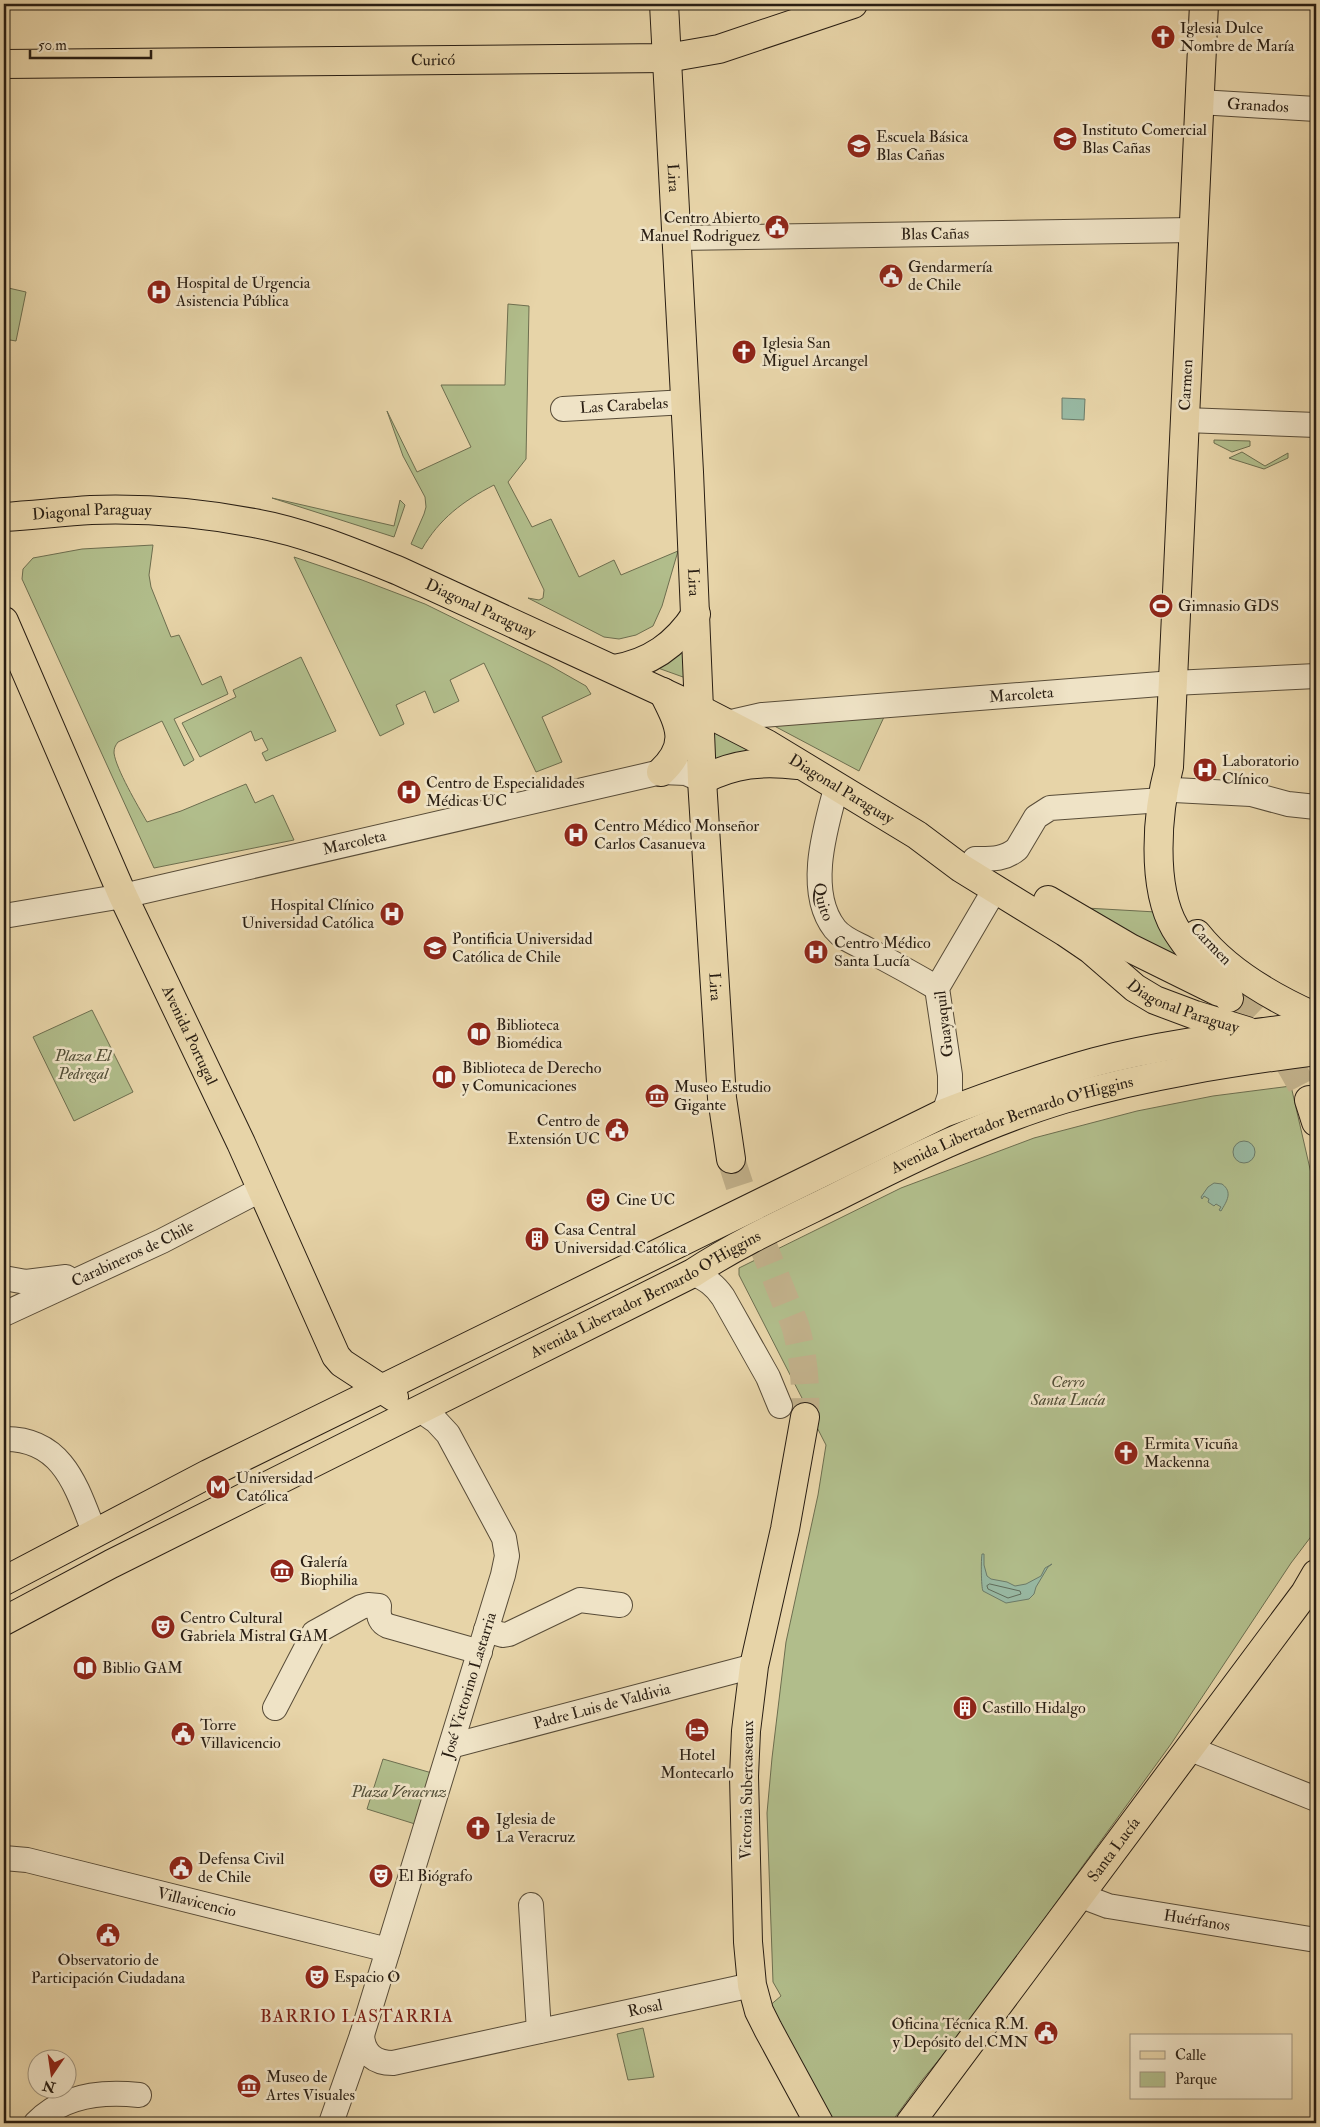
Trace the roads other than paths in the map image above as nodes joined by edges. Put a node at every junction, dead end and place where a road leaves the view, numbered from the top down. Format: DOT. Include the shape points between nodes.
graph roads {
  1 [pos="664,4"];
  2 [pos="853,4"];
  3 [pos="1204,4"];
  4 [pos="667,58"];
  5 [pos="4,64"];
  6 [pos="1199,102"];
  7 [pos="1316,109"];
  8 [pos="1194,230"];
  9 [pos="677,238"];
  10 [pos="686,402"];
  11 [pos="563,409"];
  12 [pos="1185,420"];
  13 [pos="1316,425"];
  14 [pos="4,517"];
  15 [pos="696,614"];
  16 [pos="4,621"];
  17 [pos="614,669"];
  18 [pos="1316,676"];
  19 [pos="1173,683"];
  20 [pos="663,692"];
  21 [pos="699,709"];
  22 [pos="727,723"];
  23 [pos="804,765"];
  24 [pos="660,772"];
  25 [pos="702,780"];
  26 [pos="837,785"];
  27 [pos="1169,786"];
  28 [pos="1316,807"];
  29 [pos="917,835"];
  30 [pos="974,859"];
  31 [pos="995,889"];
  32 [pos="123,896"];
  33 [pos="4,916"];
  34 [pos="937,988"];
  35 [pos="1230,999"];
  36 [pos="1316,1017"];
  37 [pos="1316,1025"];
  38 [pos="1256,1033"];
  39 [pos="1316,1051"];
  40 [pos="944,1113"];
  41 [pos="731,1159"];
  42 [pos="262,1189"];
  43 [pos="693,1274"];
  44 [pos="84,1277"];
  45 [pos="4,1278"];
  46 [pos="4,1314"];
  47 [pos="381,1390"];
  48 [pos="780,1406"];
  49 [pos="420,1410"];
  50 [pos="805,1416"];
  51 [pos="4,1439"];
  52 [pos="95,1534"];
  53 [pos="4,1581"];
  54 [pos="1313,1589"];
  55 [pos="620,1606"];
  56 [pos="4,1621"];
  57 [pos="483,1641"];
  58 [pos="754,1666"];
  59 [pos="275,1708"];
  60 [pos="451,1746"];
  61 [pos="1188,1748"];
  62 [pos="1316,1799"];
  63 [pos="4,1858"];
  64 [pos="1080,1895"];
  65 [pos="531,1904"];
  66 [pos="1316,1940"];
  67 [pos="388,1950"];
  68 [pos="752,1985"];
  69 [pos="539,2031"];
  70 [pos="362,2035"];
  71 [pos="139,2095"];
  72 [pos="36,2123"];
  73 [pos="331,2123"];
  74 [pos="819,2123"];
  75 [pos="910,2123"];
  1 -- 4 [label="main road, Lira"];
  2 -- 4 [label="main road, Curicó" via="719,49"];
  3 -- 6 [label="main road, Carmen"];
  4 -- 5 [label="main road, Curicó"];
  4 -- 9 [label="main road, Lira"];
  6 -- 7 [label="street, Granados"];
  6 -- 8 [label="main road, Carmen"];
  8 -- 9 [label="street, Blas Cañas"];
  8 -- 12 [label="main road, Carmen"];
  9 -- 10 [label="main road, Lira"];
  10 -- 11 [label="street, Las Carabelas"];
  10 -- 15 [label="main road, Lira"];
  12 -- 13 [label="street"];
  12 -- 19 [label="main road, Carmen"];
  14 -- 17 [label="main road, Diagonal Paraguay" via="92,510 176,512 254,523 344,549 399,570"];
  15 -- 17 [label="main road" via="684,632 667,648 642,662"];
  15 -- 21 [label="main road, Lira"];
  16 -- 32 [label="main road, Avenida Portugal"];
  17 -- 20 [label="main road, Diagonal Paraguay"];
  18 -- 19 [label="street, Marcoleta"];
  19 -- 22 [label="street, Marcoleta" via="762,715"];
  19 -- 27 [label="main road, Carmen"];
  20 -- 21 [label="main road, Diagonal Paraguay"];
  20 -- 24 [label="main road" via="680,736 674,758"];
  21 -- 22 [label="main road, Diagonal Paraguay"];
  21 -- 25 [label="main road, Lira"];
  22 -- 23 [label="main road, Diagonal Paraguay"];
  23 -- 25 [label="main road" via="750,763"];
  23 -- 26 [label="main road, Diagonal Paraguay"];
  24 -- 25 [label="street, Marcoleta" via="686,773"];
  24 -- 32 [label="street, Marcoleta"];
  25 -- 41 [label="main road, Lira" via="722,1098"];
  26 -- 29 [label="main road, Diagonal Paraguay"];
  26 -- 34 [label="street, Quito" via="821,853 820,879 827,915 836,930 852,942"];
  27 -- 28 [label="street" via="1251,794 1288,804"];
  27 -- 30 [label="street" via="1050,808 1036,817 1013,852 994,859"];
  27 -- 35 [label="main road, Carmen" via="1158,869 1167,911 1184,942"];
  27 -- 36 [label="main road, Carmen" via="1174,882 1192,928 1223,960 1255,984"];
  29 -- 30 [label="main road, Diagonal Paraguay"];
  29 -- 31 [label="main road, Diagonal Paraguay" via="948,860"];
  30 -- 35 [label="main road, Diagonal Paraguay" via="1130,948"];
  31 -- 34 [label="street, Guayaquil"];
  31 -- 38 [label="main road, Diagonal Paraguay" via="1084,945 1135,988 1155,1000"];
  32 -- 33 [label="street, Marcoleta"];
  32 -- 42 [label="main road, Avenida Portugal"];
  34 -- 40 [label="street, Guayaquil" via="950,1075 950,1096"];
  37 -- 38 [label="main road, Avenida Libertador Bernardo O'Higgins"];
  38 -- 40 [label="main road, Avenida Libertador Bernardo O'Higgins" via="1097,1062 1024,1083"];
  39 -- 43 [label="main road, Avenida Libertador Bernardo O'Higgins" via="1157,1076 1064,1099 1009,1118 879,1175 732,1247"];
  40 -- 47 [label="main road, Avenida Libertador Bernardo O'Higgins"];
  42 -- 44 [label="street, Carabineros de Chile"];
  42 -- 47 [label="main road, Avenida Portugal" via="336,1356"];
  43 -- 48 [label="street" via="707,1280 723,1296 768,1376"];
  43 -- 49 [label="main road, Avenida Libertador Bernardo O'Higgins"];
  44 -- 45 [label="street" via="26,1282"];
  44 -- 46 [label="street, Carabineros de Chile"];
  47 -- 49 [label="main road, Avenida Portugal"];
  47 -- 52 [label="main road, Avenida Libertador Bernardo O'Higgins" via="208,1474"];
  49 -- 56 [label="main road, Avenida Libertador Bernardo O'Higgins"];
  49 -- 57 [label="street, José Victorino Lastarria" via="448,1434 506,1544 506,1562"];
  50 -- 58 [label="main road, Victoria Subercaseaux" via="785,1529"];
  51 -- 52 [label="street" via="34,1444 57,1458 73,1480"];
  52 -- 53 [label="main road, Avenida Libertador Bernardo O'Higgins"];
  54 -- 61 [label="main road, Santa Lucía"];
  55 -- 57 [label="street" via="580,1600 509,1634"];
  57 -- 59 [label="street" via="384,1624 379,1617 380,1606 361,1607 314,1633"];
  57 -- 60 [label="street, José Victorino Lastarria"];
  58 -- 60 [label="street, Padre Luis de Valdivia"];
  58 -- 68 [label="main road, Victoria Subercaseaux" via="744,1776"];
  60 -- 67 [label="street, José Victorino Lastarria"];
  61 -- 62 [label="street"];
  61 -- 64 [label="main road, Santa Lucía"];
  63 -- 67 [label="street, Villavicencio" via="27,1860"];
  64 -- 66 [label="street, Huérfanos" via="1108,1906"];
  64 -- 75 [label="main road, Santa Lucía"];
  65 -- 69 [label="street"];
  67 -- 70 [label="street, José Victorino Lastarria"];
  68 -- 69 [label="street, Rosal"];
  68 -- 74 [label="main road, Victoria Subercaseaux" via="759,2011"];
  69 -- 70 [label="street, Rosal" via="386,2063 379,2062 368,2053"];
  70 -- 73 [label="street, José Victorino Lastarria"];
  71 -- 72 [label="street" via="106,2093 79,2098 56,2107"];
}
